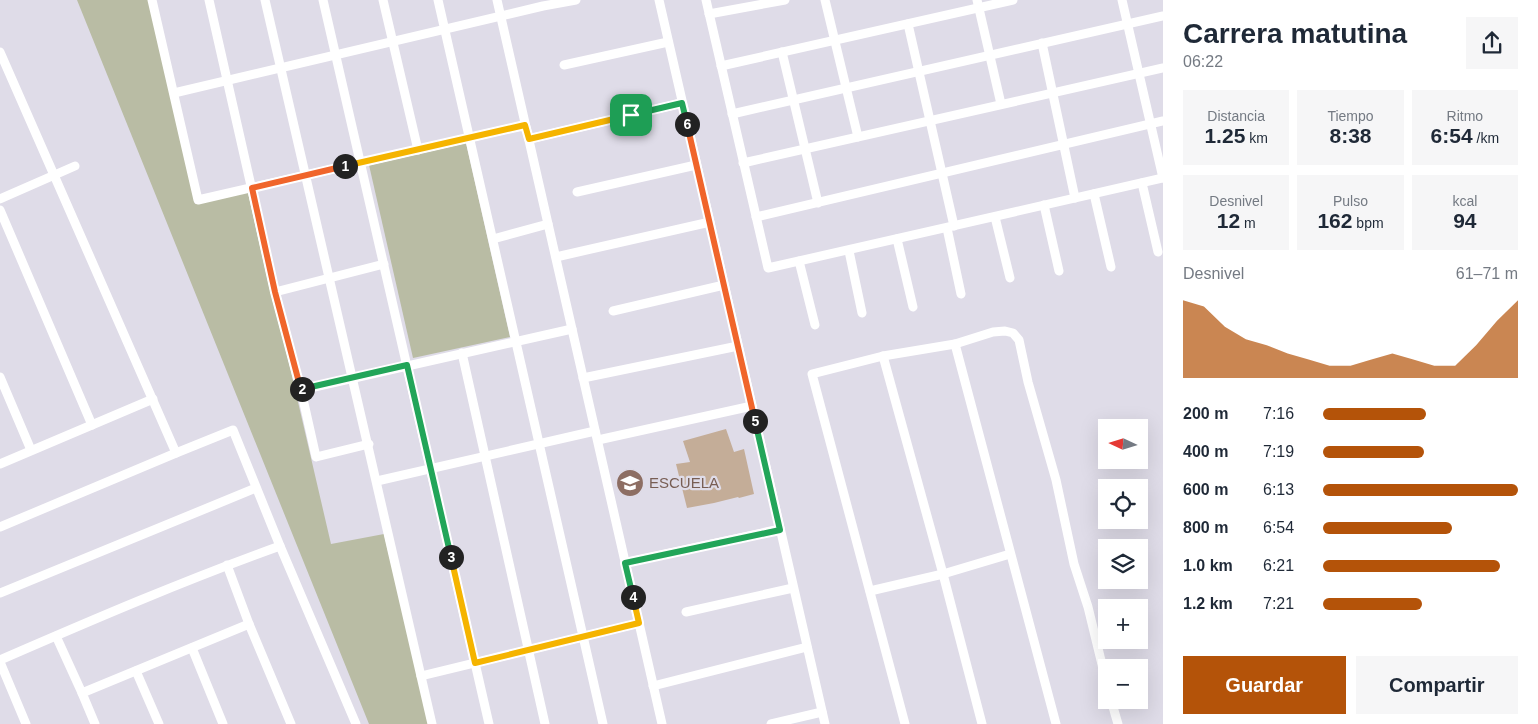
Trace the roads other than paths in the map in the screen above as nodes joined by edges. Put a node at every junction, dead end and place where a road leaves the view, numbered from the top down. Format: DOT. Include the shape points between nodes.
graph roads {
  1 [pos="152,0"];
  2 [pos="209,0"];
  3 [pos="265,0"];
  4 [pos="323,0"];
  5 [pos="383,0"];
  6 [pos="438,0"];
  7 [pos="497,0"];
  8 [pos="576,0"];
  9 [pos="659,0"];
  10 [pos="708,0"];
  11 [pos="785,0"];
  12 [pos="826,0"];
  13 [pos="1013,0"];
  14 [pos="1122,0"];
  15 [pos="543,3"];
  16 [pos="978,4"];
  17 [pos="708,14"];
  18 [pos="501,16"];
  19 [pos="1163,16"];
  20 [pos="908,24"];
  21 [pos="1128,24"];
  22 [pos="444,30"];
  23 [pos="835,40"];
  24 [pos="393,42"];
  25 [pos="668,42"];
  26 [pos="1042,43"];
  27 [pos="0,52"];
  28 [pos="782,52"];
  29 [pos="336,55"];
  30 [pos="990,55"];
  31 [pos="564,65"];
  32 [pos="721,66"];
  33 [pos="281,68"];
  34 [pos="1163,68"];
  35 [pos="918,71"];
  36 [pos="1139,74"];
  37 [pos="228,80"];
  38 [pos="847,88"];
  39 [pos="174,93"];
  40 [pos="1053,93"];
  41 [pos="794,100"];
  42 [pos="682,103"];
  43 [pos="1001,104"];
  44 [pos="732,114"];
  45 [pos="930,120"];
  46 [pos="1163,122"];
  47 [pos="1150,124"];
  48 [pos="525,125"];
  49 [pos="858,137"];
  50 [pos="470,138"];
  51 [pos="529,139"];
  52 [pos="1064,145"];
  53 [pos="805,149"];
  54 [pos="418,150"];
  55 [pos="361,163"];
  56 [pos="743,163"];
  57 [pos="696,165"];
  58 [pos="75,166"];
  59 [pos="942,174"];
  60 [pos="54,176"];
  61 [pos="306,176"];
  62 [pos="1163,178"];
  63 [pos="1142,183"];
  64 [pos="252,188"];
  65 [pos="577,192"];
  66 [pos="1094,194"];
  67 [pos="1075,198"];
  68 [pos="0,199"];
  69 [pos="818,203"];
  70 [pos="1044,205"];
  71 [pos="0,210"];
  72 [pos="756,217"];
  73 [pos="995,217"];
  74 [pos="710,222"];
  75 [pos="548,224"];
  76 [pos="950,227"];
  77 [pos="493,238"];
  78 [pos="896,239"];
  79 [pos="849,250"];
  80 [pos="1158,252"];
  81 [pos="556,257"];
  82 [pos="799,261"];
  83 [pos="384,264"];
  84 [pos="1111,267"];
  85 [pos="1059,271"];
  86 [pos="330,278"];
  87 [pos="1010,278"];
  88 [pos="724,285"];
  89 [pos="275,292"];
  90 [pos="961,294"];
  91 [pos="913,307"];
  92 [pos="614,312"];
  93 [pos="862,313"];
  94 [pos="815,324"];
  95 [pos="572,329"];
  96 [pos="517,342"];
  97 [pos="955,344"];
  98 [pos="738,346"];
  99 [pos="462,353"];
  100 [pos="883,356"];
  101 [pos="407,365"];
  102 [pos="0,377"];
  103 [pos="352,377"];
  104 [pos="584,378"];
  105 [pos="301,390"];
  106 [pos="153,399"];
  107 [pos="752,406"];
  108 [pos="92,425"];
  109 [pos="596,435"];
  110 [pos="540,443"];
  111 [pos="369,444"];
  112 [pos="31,450"];
  113 [pos="176,453"];
  114 [pos="485,456"];
  115 [pos="0,464"];
  116 [pos="431,468"];
  117 [pos="377,481"];
  118 [pos="256,488"];
  119 [pos="0,527"];
  120 [pos="780,530"];
  121 [pos="280,546"];
  122 [pos="1010,554"];
  123 [pos="625,563"];
  124 [pos="227,565"];
  125 [pos="943,574"];
  126 [pos="794,588"];
  127 [pos="870,591"];
  128 [pos="0,593"];
  129 [pos="686,612"];
  130 [pos="639,623"];
  131 [pos="249,624"];
  132 [pos="56,636"];
  133 [pos="584,637"];
  134 [pos="807,647"];
  135 [pos="192,648"];
  136 [pos="528,651"];
  137 [pos="1101,659"];
  138 [pos="0,661"];
  139 [pos="475,663"];
  140 [pos="136,671"];
  141 [pos="421,676"];
  142 [pos="653,686"];
  143 [pos="82,693"];
  144 [pos="1114,709"];
  145 [pos="822,712"];
  146 [pos="26,724"];
  147 [pos="95,724"];
  148 [pos="159,724"];
  149 [pos="223,724"];
  150 [pos="291,724"];
  151 [pos="356,724"];
  152 [pos="432,724"];
  153 [pos="489,724"];
  154 [pos="545,724"];
  155 [pos="603,724"];
  156 [pos="662,724"];
  157 [pos="770,724"];
  158 [pos="825,724"];
  159 [pos="905,724"];
  160 [pos="982,724"];
  161 [pos="1056,724"];
  162 [pos="1118,724"];
  1 -- 39 [label="street"];
  2 -- 37 [label="street"];
  3 -- 33 [label="street"];
  4 -- 29 [label="street"];
  5 -- 24 [label="street"];
  6 -- 22 [label="street"];
  7 -- 18 [label="street"];
  8 -- 15 [label="street"];
  9 -- 25 [label="street"];
  10 -- 17 [label="street"];
  11 -- 17 [label="street"];
  12 -- 23 [label="street"];
  13 -- 16 [label="street"];
  14 -- 21 [label="street"];
  15 -- 18 [label="street"];
  16 -- 20 [label="street"];
  16 -- 30 [label="street"];
  17 -- 32 [label="street"];
  18 -- 22 [label="street"];
  18 -- 48 [label="street"];
  19 -- 21 [label="street"];
  20 -- 23 [label="street"];
  20 -- 35 [label="street"];
  21 -- 26 [label="street"];
  21 -- 36 [label="street"];
  22 -- 24 [label="street"];
  22 -- 50 [label="street"];
  23 -- 28 [label="street"];
  23 -- 38 [label="street"];
  24 -- 29 [label="street"];
  24 -- 54 [label="street"];
  25 -- 31 [label="street"];
  25 -- 42 [label="street"];
  26 -- 30 [label="street"];
  26 -- 40 [label="street"];
  27 -- 60 [label="street"];
  28 -- 32 [label="street"];
  28 -- 41 [label="street"];
  29 -- 33 [label="street"];
  29 -- 55 [label="street"];
  30 -- 35 [label="street"];
  30 -- 43 [label="street"];
  32 -- 44 [label="street"];
  33 -- 37 [label="street"];
  33 -- 61 [label="street"];
  34 -- 36 [label="street"];
  35 -- 38 [label="street"];
  35 -- 45 [label="street"];
  36 -- 40 [label="street"];
  36 -- 47 [label="street"];
  37 -- 39 [label="street"];
  37 -- 64 [label="street"];
  38 -- 41 [label="street"];
  38 -- 49 [label="street"];
  39 -- 64 [label="street" via="198,200"];
  40 -- 43 [label="street"];
  40 -- 52 [label="street"];
  41 -- 44 [label="street"];
  41 -- 53 [label="street"];
  42 -- 51 [label="street"];
  42 -- 57 [label="street"];
  43 -- 45 [label="street"];
  44 -- 56 [label="street"];
  45 -- 49 [label="street"];
  45 -- 59 [label="street"];
  46 -- 47 [label="street"];
  47 -- 52 [label="street"];
  47 -- 62 [label="street"];
  48 -- 50 [label="street"];
  48 -- 51 [label="street"];
  49 -- 53 [label="street"];
  50 -- 54 [label="street"];
  50 -- 77 [label="street"];
  51 -- 75 [label="street"];
  52 -- 59 [label="street"];
  52 -- 67 [label="street"];
  53 -- 56 [label="street"];
  53 -- 69 [label="street"];
  54 -- 55 [label="street"];
  55 -- 61 [label="street"];
  55 -- 83 [label="street"];
  56 -- 72 [label="street"];
  57 -- 65 [label="street"];
  57 -- 74 [label="street"];
  58 -- 60 [label="street"];
  59 -- 69 [label="street"];
  59 -- 76 [label="street"];
  60 -- 68 [label="street"];
  60 -- 106 [label="street"];
  61 -- 64 [label="street"];
  61 -- 86 [label="street"];
  62 -- 63 [label="street"];
  63 -- 66 [label="street"];
  63 -- 80 [label="street"];
  64 -- 89 [label="street"];
  66 -- 67 [label="street"];
  66 -- 84 [label="street"];
  67 -- 70 [label="street"];
  69 -- 72 [label="street"];
  70 -- 73 [label="street"];
  70 -- 85 [label="street"];
  71 -- 108 [label="street"];
  72 -- 82 [label="street" via="768,268"];
  73 -- 76 [label="street"];
  73 -- 87 [label="street"];
  74 -- 81 [label="street"];
  74 -- 88 [label="street"];
  75 -- 77 [label="street"];
  75 -- 81 [label="street"];
  76 -- 78 [label="street"];
  76 -- 90 [label="street"];
  77 -- 96 [label="street"];
  78 -- 79 [label="street"];
  78 -- 91 [label="street"];
  79 -- 82 [label="street"];
  79 -- 93 [label="street"];
  81 -- 95 [label="street"];
  82 -- 94 [label="street"];
  83 -- 86 [label="street"];
  83 -- 101 [label="street"];
  86 -- 89 [label="street"];
  86 -- 103 [label="street"];
  88 -- 92 [label="street"];
  88 -- 98 [label="street"];
  89 -- 105 [label="street"];
  95 -- 96 [label="street"];
  95 -- 104 [label="street"];
  96 -- 99 [label="street"];
  96 -- 110 [label="street"];
  97 -- 100 [label="street"];
  97 -- 122 [label="street"];
  97 -- 137 [label="street" via="1005,331 1014,333 1019,340"];
  98 -- 104 [label="street"];
  98 -- 107 [label="street"];
  99 -- 101 [label="street"];
  99 -- 114 [label="street"];
  100 -- 125 [label="street"];
  100 -- 127 [label="street" via="812,374"];
  101 -- 103 [label="street"];
  101 -- 116 [label="street"];
  102 -- 112 [label="street"];
  103 -- 105 [label="street"];
  103 -- 111 [label="street"];
  104 -- 109 [label="street"];
  105 -- 111 [label="street" via="316,457"];
  106 -- 108 [label="street"];
  106 -- 113 [label="street"];
  107 -- 109 [label="street"];
  107 -- 120 [label="street"];
  108 -- 112 [label="street"];
  109 -- 110 [label="street"];
  109 -- 123 [label="street"];
  110 -- 114 [label="street"];
  110 -- 133 [label="street"];
  111 -- 117 [label="street"];
  112 -- 115 [label="street"];
  113 -- 118 [label="street" via="233,430"];
  113 -- 119 [label="street"];
  114 -- 116 [label="street"];
  114 -- 136 [label="street"];
  116 -- 117 [label="street"];
  116 -- 139 [label="street"];
  117 -- 141 [label="street"];
  118 -- 121 [label="street"];
  118 -- 128 [label="street"];
  120 -- 123 [label="street"];
  120 -- 126 [label="street"];
  121 -- 124 [label="street"];
  121 -- 151 [label="street"];
  122 -- 125 [label="street"];
  122 -- 161 [label="street"];
  123 -- 130 [label="street"];
  124 -- 131 [label="street"];
  124 -- 132 [label="street"];
  125 -- 127 [label="street"];
  125 -- 160 [label="street"];
  126 -- 129 [label="street"];
  126 -- 134 [label="street"];
  127 -- 159 [label="street"];
  130 -- 133 [label="street"];
  130 -- 142 [label="street"];
  131 -- 135 [label="street"];
  131 -- 150 [label="street"];
  132 -- 138 [label="street"];
  132 -- 143 [label="street"];
  133 -- 136 [label="street"];
  133 -- 155 [label="street"];
  134 -- 142 [label="street"];
  134 -- 145 [label="street"];
  135 -- 140 [label="street"];
  135 -- 149 [label="street"];
  136 -- 139 [label="street"];
  136 -- 154 [label="street"];
  138 -- 146 [label="street"];
  139 -- 141 [label="street"];
  139 -- 153 [label="street"];
  140 -- 143 [label="street"];
  140 -- 148 [label="street"];
  141 -- 152 [label="street"];
  142 -- 156 [label="street"];
  143 -- 147 [label="street"];
  144 -- 162 [label="street"];
  145 -- 157 [label="street"];
  145 -- 158 [label="street"];
}
